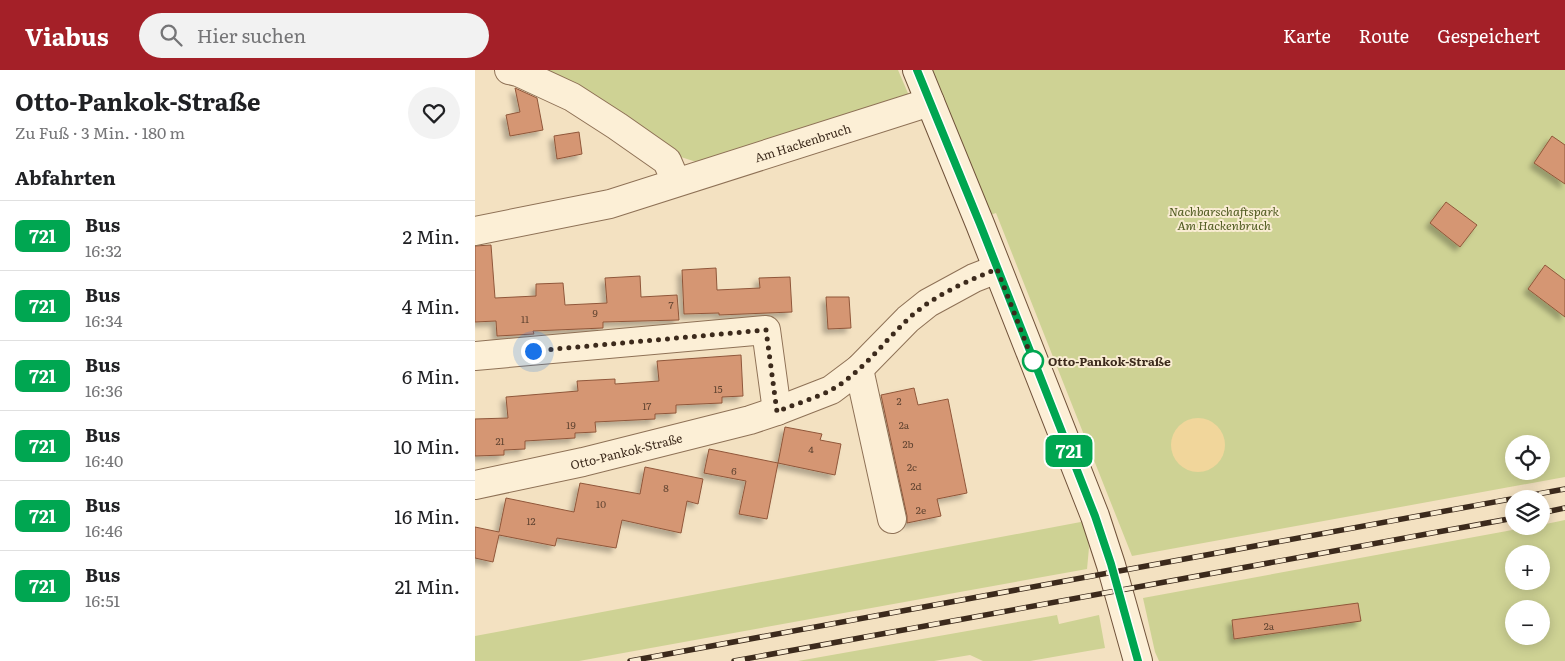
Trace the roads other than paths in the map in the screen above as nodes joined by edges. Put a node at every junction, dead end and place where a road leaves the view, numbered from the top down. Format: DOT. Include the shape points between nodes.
graph roads {
  1 [pos="509,70"];
  2 [pos="917,70"];
  3 [pos="930,102"];
  4 [pos="676,182"];
  5 [pos="475,231"];
  6 [pos="997,269"];
  7 [pos="475,356"];
  8 [pos="859,369"];
  9 [pos="777,412"];
  10 [pos="475,484"];
  11 [pos="892,519"];
  12 [pos="1138,661"];
  1 -- 4 [label="street" via="572,97 617,126 667,161"];
  2 -- 3 [label="street"];
  3 -- 4 [label="street, Am Hackenbruch"];
  3 -- 6 [label="street"];
  4 -- 5 [label="street, Am Hackenbruch" via="610,204"];
  6 -- 8 [label="street, Otto-Pankok-Straße" via="928,303"];
  6 -- 12 [label="street" via="1095,516"];
  7 -- 9 [label="street" via="766,330"];
  8 -- 9 [label="street, Otto-Pankok-Straße" via="831,390"];
  8 -- 11 [label="street"];
  9 -- 10 [label="street, Otto-Pankok-Straße" via="583,462"];
}
